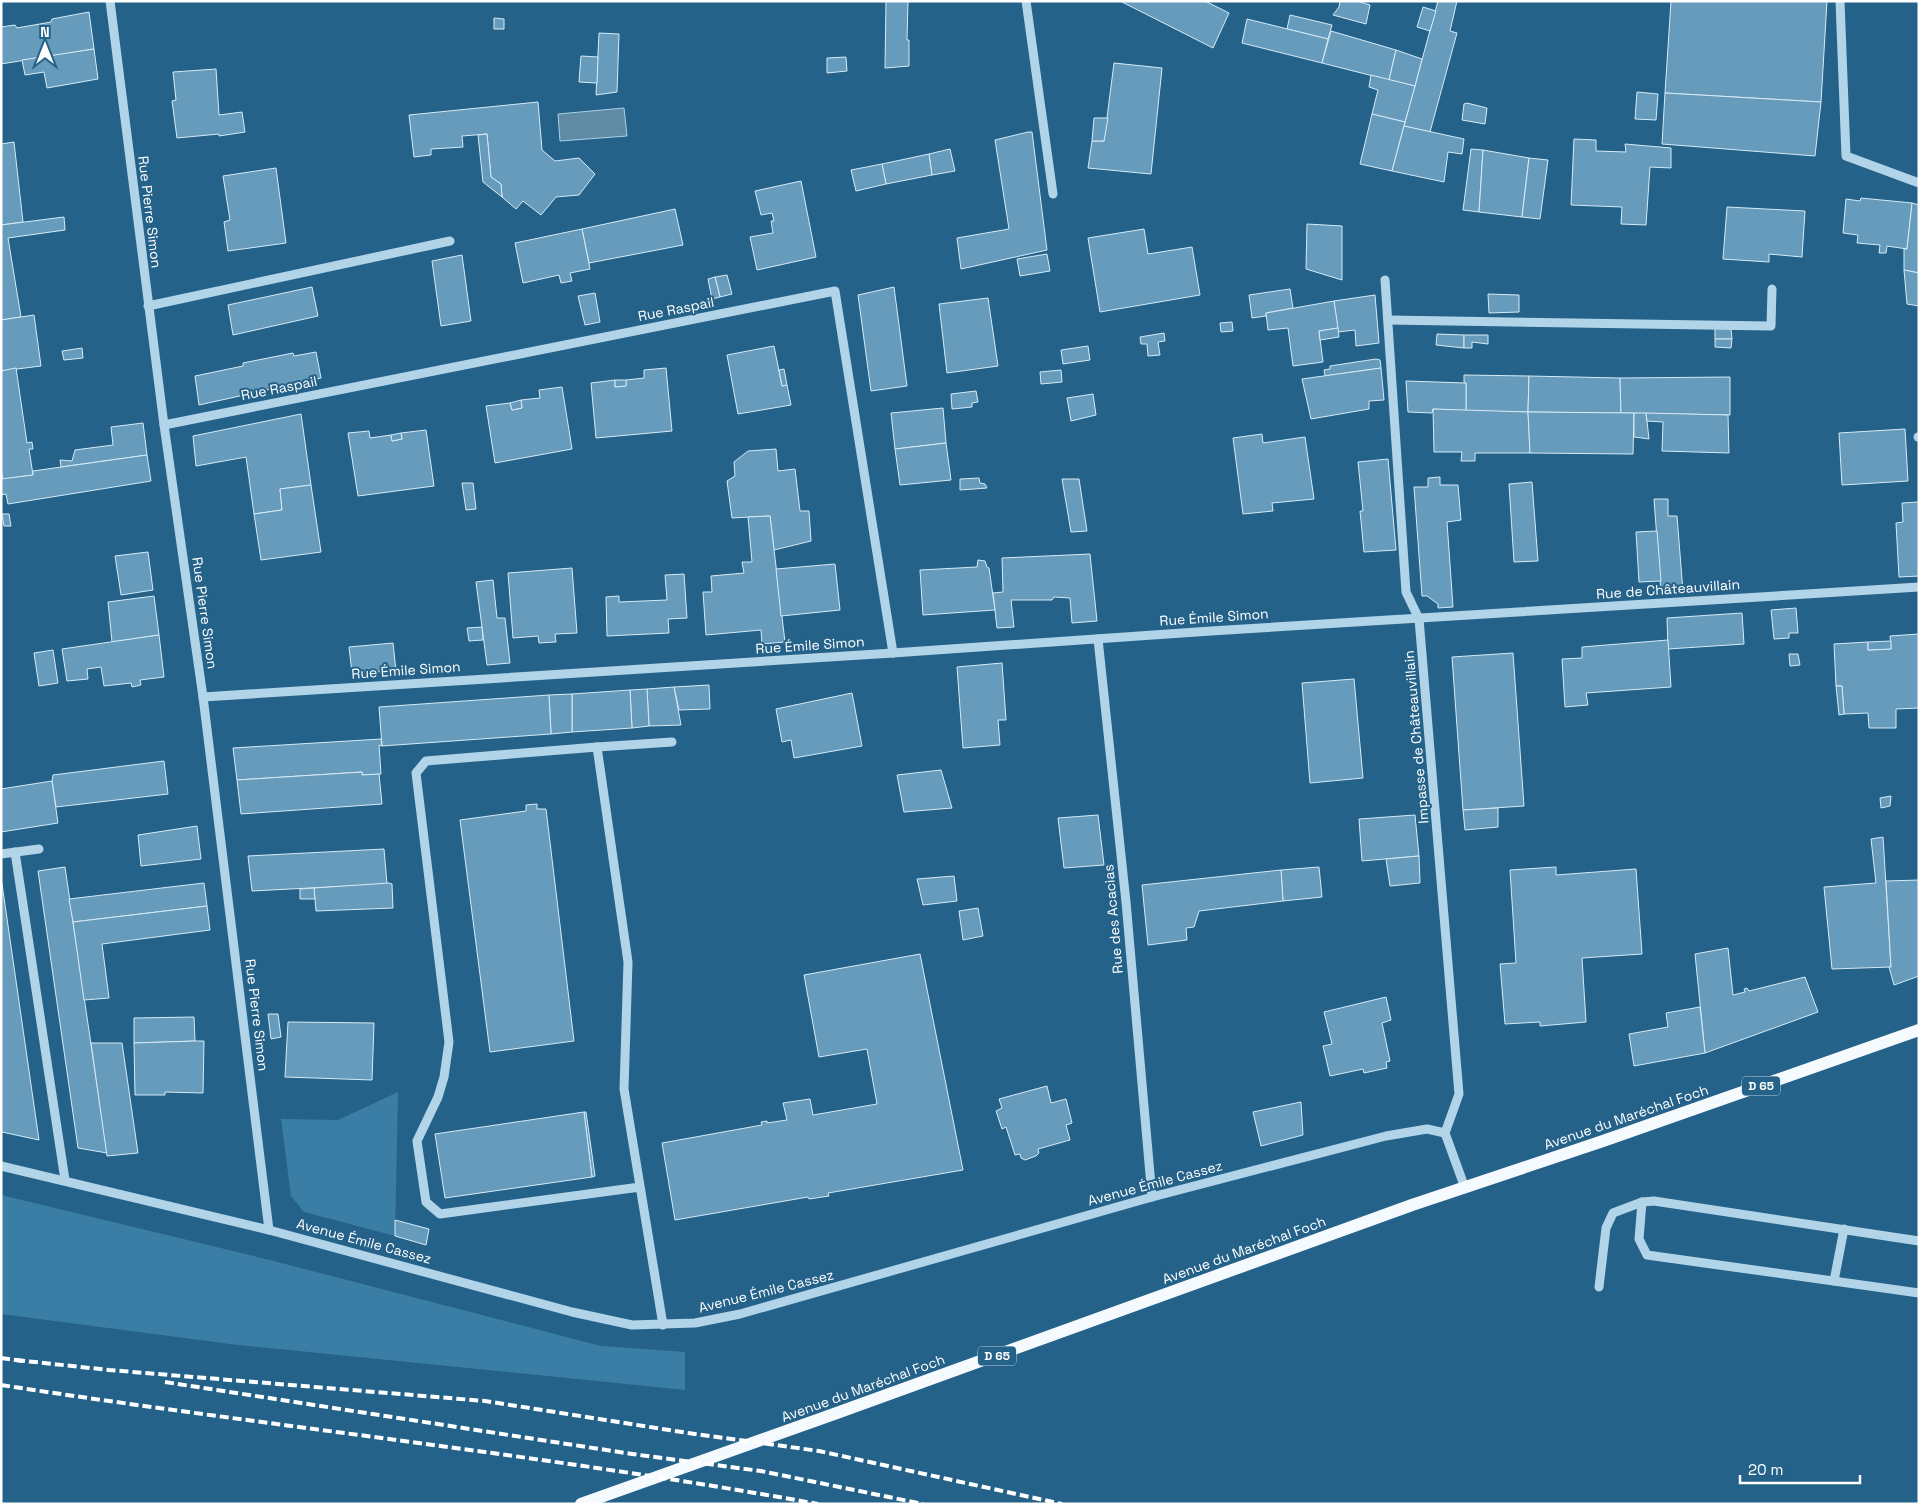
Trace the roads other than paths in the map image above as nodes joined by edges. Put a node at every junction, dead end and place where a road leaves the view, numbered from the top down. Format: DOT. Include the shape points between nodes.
graph roads {
  1 [pos="110,1"];
  2 [pos="1026,1"];
  3 [pos="1840,1"];
  4 [pos="1919,182"];
  5 [pos="1053,194"];
  6 [pos="450,241"];
  7 [pos="1385,280"];
  8 [pos="1772,290"];
  9 [pos="148,306"];
  10 [pos="1388,320"];
  11 [pos="164,425"];
  12 [pos="1919,588"];
  13 [pos="1419,619"];
  14 [pos="1098,639"];
  15 [pos="893,653"];
  16 [pos="203,697"];
  17 [pos="672,742"];
  18 [pos="597,747"];
  19 [pos="40,849"];
  20 [pos="15,852"];
  21 [pos="1,854"];
  22 [pos="1919,1030"];
  23 [pos="1445,1134"];
  24 [pos="1,1166"];
  25 [pos="65,1180"];
  26 [pos="640,1187"];
  27 [pos="1465,1188"];
  28 [pos="1152,1197"];
  29 [pos="1642,1202"];
  30 [pos="1844,1229"];
  31 [pos="269,1230"];
  32 [pos="1919,1240"];
  33 [pos="1834,1281"];
  34 [pos="1599,1287"];
  35 [pos="1919,1293"];
  36 [pos="663,1326"];
  37 [pos="580,1504"];
  1 -- 9 [label="street, Rue Pierre Simon"];
  2 -- 5 [label="street"];
  3 -- 4 [label="street" via="1846,156"];
  6 -- 9 [label="street"];
  7 -- 10 [label="street, Impasse de Châteauvillain"];
  8 -- 10 [label="street" via="1772,326"];
  9 -- 11 [label="street, Rue Pierre Simon"];
  10 -- 13 [label="street, Impasse de Châteauvillain" via="1406,592"];
  11 -- 15 [label="street, Rue Raspail" via="835,291"];
  11 -- 16 [label="street, Rue Pierre Simon"];
  12 -- 13 [label="street, Rue de Châteauvillain"];
  13 -- 14 [label="street, Rue Émile Simon"];
  13 -- 23 [label="street, Impasse de Châteauvillain" via="1459,1094"];
  14 -- 15 [label="street, Rue Émile Simon"];
  14 -- 28 [label="street, Rue des Acacias" via="1126,902"];
  15 -- 16 [label="street, Rue Émile Simon"];
  16 -- 31 [label="street, Rue Pierre Simon"];
  17 -- 18 [label="street"];
  18 -- 26 [label="street" via="628,962 624,1089"];
  18 -- 26 [label="street" via="426,761 416,773 449,1042 438,1097 418,1141 426,1202 440,1214"];
  19 -- 20 [label="street"];
  20 -- 21 [label="street"];
  20 -- 25 [label="street"];
  22 -- 27 [label="main road, Avenue du Maréchal Foch / D 65"];
  23 -- 27 [label="street"];
  23 -- 28 [label="street, Avenue Émile Cassez" via="1427,1130 1386,1136"];
  24 -- 25 [label="street, Avenue Émile Cassez"];
  25 -- 31 [label="street, Avenue Émile Cassez"];
  26 -- 36 [label="street"];
  27 -- 37 [label="main road, Avenue du Maréchal Foch / D 65"];
  28 -- 36 [label="street, Avenue Émile Cassez" via="740,1314"];
  29 -- 30 [label="street" via="1654,1201"];
  29 -- 33 [label="street" via="1639,1239 1647,1255"];
  29 -- 34 [label="street" via="1613,1213 1606,1228"];
  30 -- 32 [label="street"];
  30 -- 33 [label="street"];
  31 -- 36 [label="street, Avenue Émile Cassez" via="572,1312 632,1326"];
  33 -- 35 [label="street"];
}
